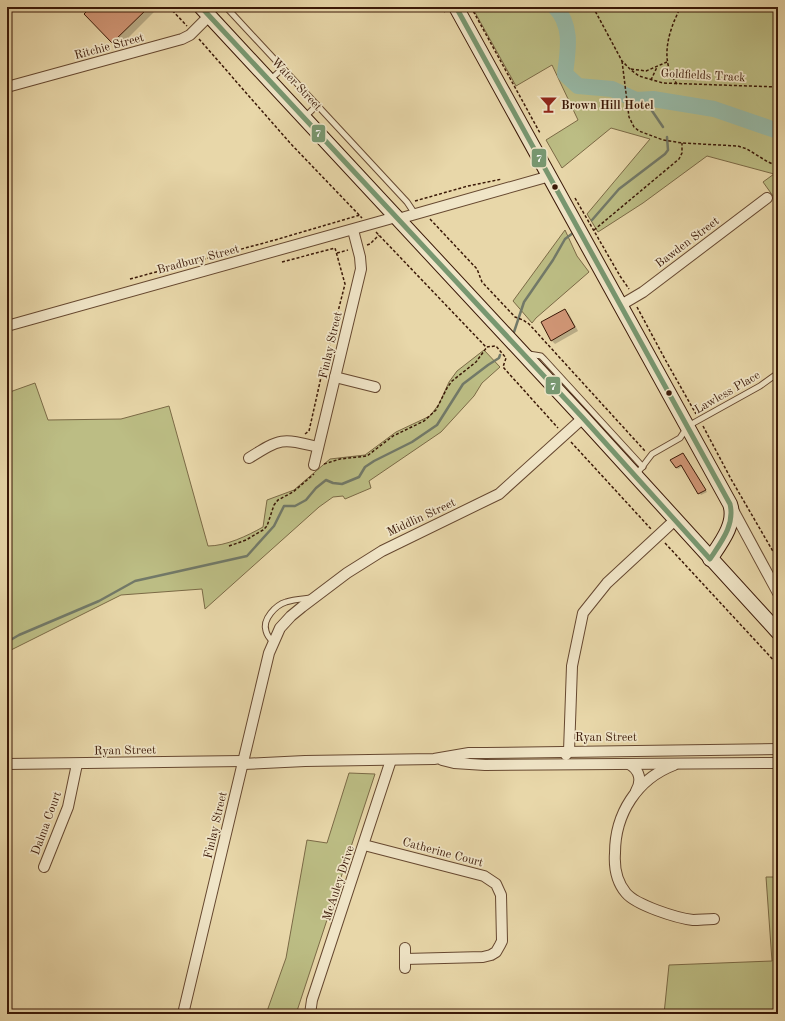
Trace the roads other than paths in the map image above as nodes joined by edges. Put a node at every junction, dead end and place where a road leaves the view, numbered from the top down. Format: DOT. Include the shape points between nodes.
graph roads {
  1 [pos="226,7"];
  2 [pos="456,7"];
  3 [pos="205,11"];
  4 [pos="283,68"];
  5 [pos="270,81"];
  6 [pos="7,87"];
  7 [pos="317,105"];
  8 [pos="304,118"];
  9 [pos="550,176"];
  10 [pos="767,198"];
  11 [pos="420,213"];
  12 [pos="397,218"];
  13 [pos="353,230"];
  14 [pos="621,305"];
  15 [pos="7,326"];
  16 [pos="523,353"];
  17 [pos="778,373"];
  18 [pos="335,377"];
  19 [pos="375,387"];
  20 [pos="583,418"];
  21 [pos="694,423"];
  22 [pos="318,447"];
  23 [pos="249,458"];
  24 [pos="316,469"];
  25 [pos="639,472"];
  26 [pos="730,504"];
  27 [pos="675,520"];
  28 [pos="710,559"];
  29 [pos="778,593"];
  30 [pos="313,598"];
  31 [pos="778,632"];
  32 [pos="273,642"];
  33 [pos="778,749"];
  34 [pos="569,751"];
  35 [pos="476,753"];
  36 [pos="434,759"];
  37 [pos="391,760"];
  38 [pos="778,762"];
  39 [pos="243,763"];
  40 [pos="681,763"];
  41 [pos="7,764"];
  42 [pos="76,764"];
  43 [pos="566,764"];
  44 [pos="629,764"];
  45 [pos="478,765"];
  46 [pos="636,791"];
  47 [pos="364,845"];
  48 [pos="44,867"];
  49 [pos="714,919"];
  50 [pos="405,948"];
  51 [pos="183,1014"];
  52 [pos="310,1014"];
  1 -- 4 [label="lane, Water Street"];
  2 -- 9 [label="main road"];
  3 -- 5 [label="main road, Water Street"];
  3 -- 6 [label="street, Ritchie Street" via="193,32 178,40"];
  4 -- 5 [label="lane"];
  4 -- 7 [label="lane, Water Street"];
  5 -- 8 [label="main road, Water Street"];
  7 -- 8 [label="lane"];
  7 -- 11 [label="lane, Water Street"];
  8 -- 12 [label="main road, Water Street"];
  9 -- 11 [label="street, Bradbury Street"];
  9 -- 14 [label="main road"];
  10 -- 14 [label="street, Bawden Street"];
  11 -- 12 [label="street, Bradbury Street"];
  12 -- 13 [label="street, Bradbury Street"];
  12 -- 16 [label="main road, Water Street"];
  13 -- 15 [label="street, Bradbury Street"];
  13 -- 18 [label="street, Finlay Street" via="361,269"];
  14 -- 21 [label="main road"];
  16 -- 20 [label="main road, Water Street"];
  16 -- 25 [label="lane" via="541,356 544,359"];
  17 -- 21 [label="lane, Lawless Place"];
  18 -- 19 [label="street"];
  18 -- 22 [label="street, Finlay Street"];
  20 -- 25 [label="main road, Water Street"];
  20 -- 30 [label="street, Middlin Street" via="499,494 382,550"];
  21 -- 25 [label="lane, Lawless Place" via="680,438 651,456"];
  21 -- 26 [label="main road"];
  22 -- 23 [label="street" via="289,440 279,441"];
  22 -- 24 [label="street, Finlay Street"];
  25 -- 27 [label="main road, Water Street"];
  26 -- 28 [label="main road" via="731,522"];
  26 -- 29 [label="street"];
  27 -- 28 [label="main road, Water Street"];
  27 -- 34 [label="street" via="607,583 583,613 572,666"];
  28 -- 31 [label="main road, Water Street"];
  30 -- 32 [label="street, Middlin Street" via="286,621"];
  30 -- 32 [label="lane" via="288,601 274,610 265,626"];
  32 -- 39 [label="street, Finlay Street"];
  33 -- 34 [label="street, Ryan Street"];
  34 -- 35 [label="street, Ryan Street"];
  34 -- 43 [label="street" via="566,755"];
  35 -- 36 [label="street, Ryan Street"];
  35 -- 45 [label="lane" via="472,755 472,759 473,763"];
  36 -- 37 [label="street, Ryan Street"];
  36 -- 45 [label="street, Ryan Street"];
  37 -- 39 [label="street, Ryan Street"];
  37 -- 47 [label="street, McAuley Drive"];
  38 -- 40 [label="street, Ryan Street"];
  39 -- 42 [label="street, Ryan Street"];
  39 -- 51 [label="street, Finlay Street"];
  40 -- 44 [label="street, Ryan Street"];
  40 -- 46 [label="street" via="662,771"];
  41 -- 42 [label="street, Ryan Street"];
  42 -- 48 [label="street, Dalma Court" via="68,807"];
  43 -- 44 [label="street, Ryan Street"];
  43 -- 45 [label="street, Ryan Street"];
  44 -- 46 [label="street" via="639,775"];
  46 -- 49 [label="street" via="622,814 615,840 615,870 623,890 640,904 680,917 691,920"];
  47 -- 50 [label="street, Catherine Court" via="484,876 494,882 500,890 502,940 494,954 480,958 405,964"];
  47 -- 52 [label="street, McAuley Drive" via="312,1000"];
}
